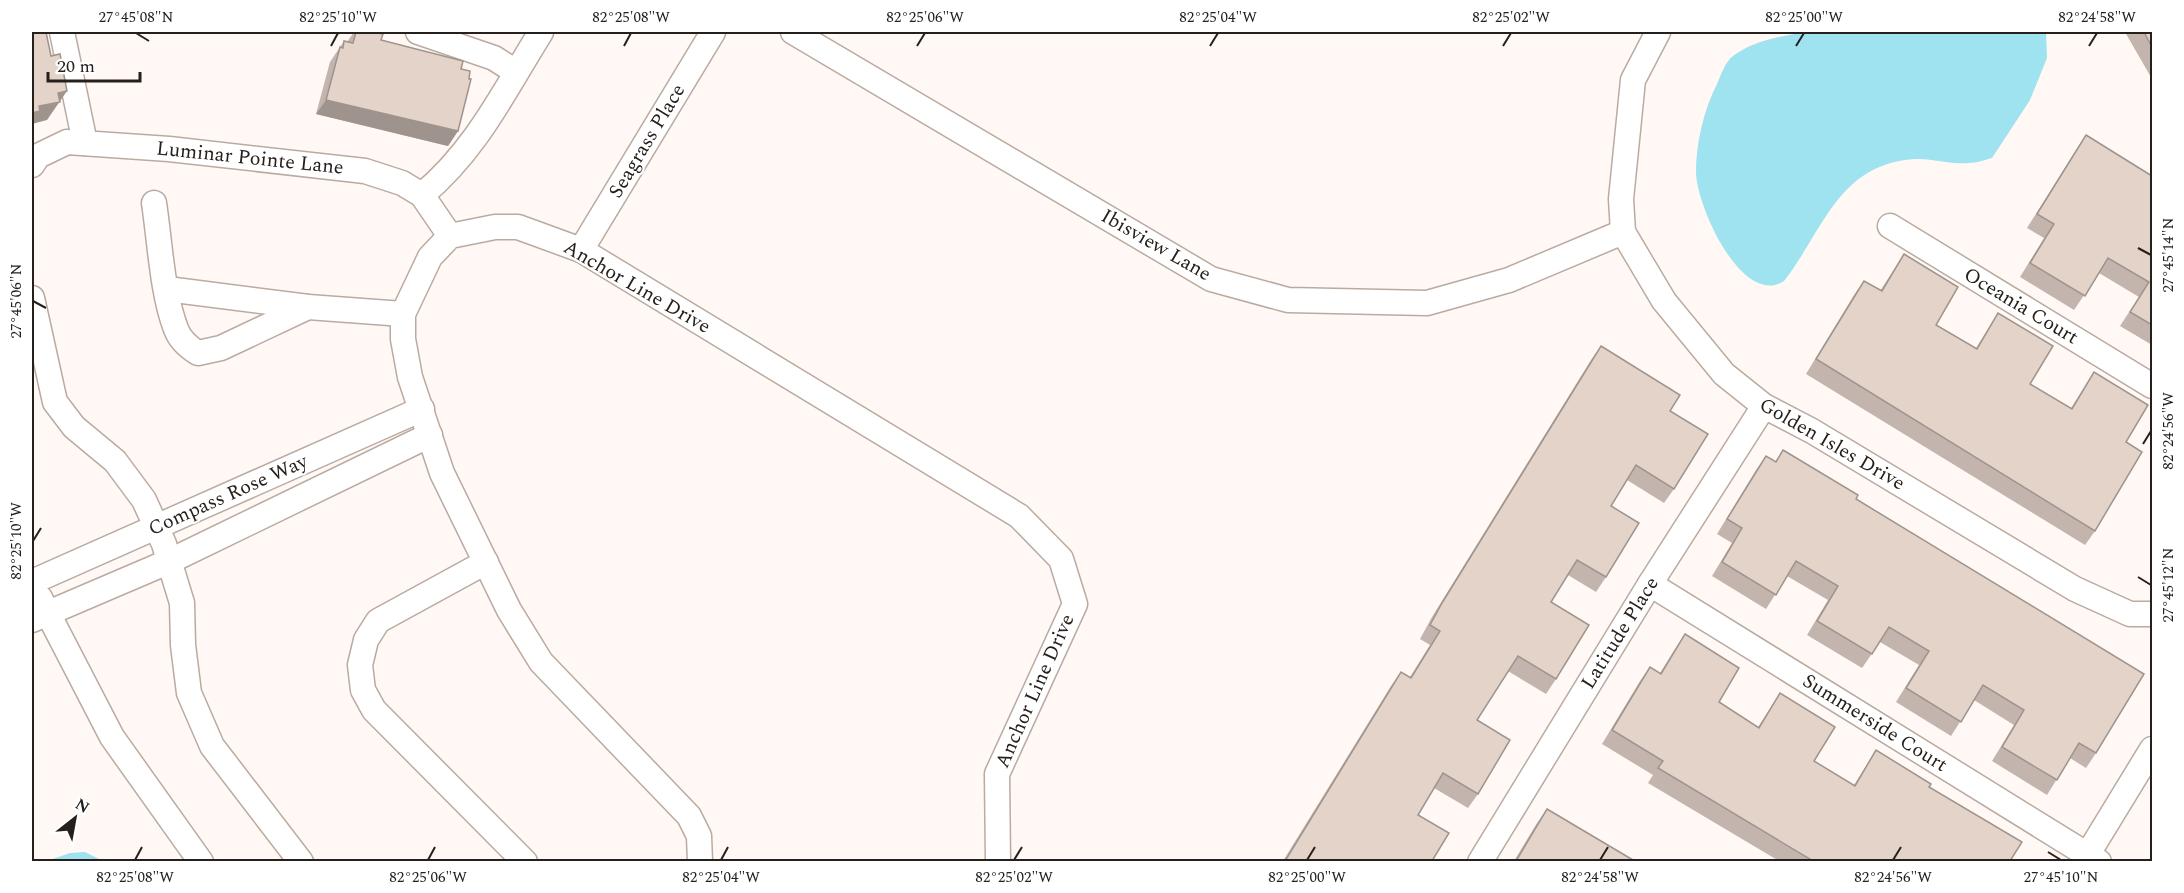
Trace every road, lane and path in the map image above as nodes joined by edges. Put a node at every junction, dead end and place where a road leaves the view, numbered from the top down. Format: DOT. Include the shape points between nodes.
graph roads {
  1 [pos="62,32"];
  2 [pos="418,32"];
  3 [pos="541,32"];
  4 [pos="713,32"];
  5 [pos="793,32"];
  6 [pos="1658,32"];
  7 [pos="516,72"];
  8 [pos="85,143"];
  9 [pos="32,165"];
  10 [pos="422,195"];
  11 [pos="154,203"];
  12 [pos="1890,225"];
  13 [pos="1623,232"];
  14 [pos="450,236"];
  15 [pos="581,250"];
  16 [pos="167,289"];
  17 [pos="32,298"];
  18 [pos="308,307"];
  19 [pos="403,314"];
  20 [pos="2152,386"];
  21 [pos="1764,406"];
  22 [pos="422,409"];
  23 [pos="430,435"];
  24 [pos="156,526"];
  25 [pos="170,561"];
  26 [pos="486,562"];
  27 [pos="32,580"];
  28 [pos="1650,584"];
  29 [pos="2152,614"];
  30 [pos="39,616"];
  31 [pos="2152,749"];
  32 [pos="2090,859"];
  33 [pos="201,861"];
  34 [pos="302,861"];
  35 [pos="525,861"];
  36 [pos="700,861"];
  37 [pos="998,861"];
  38 [pos="1479,861"];
  1 -- 8 [label="street"];
  2 -- 7 [label="street" via="494,58"];
  3 -- 7 [label="street"];
  4 -- 15 [label="street, Seagrass Place"];
  5 -- 13 [label="street, Ibisview Lane" via="1211,279 1288,300 1427,303 1509,280"];
  6 -- 13 [label="street, Golden Isles Drive" via="1633,80 1621,199"];
  7 -- 10 [label="street" via="473,143 445,176"];
  8 -- 9 [label="street, Luminar Pointe Lane" via="67,142 38,156"];
  8 -- 10 [label="street, Luminar Pointe Lane" via="365,171 402,183"];
  10 -- 14 [label="street, Luminar Pointe Lane"];
  11 -- 16 [label="street"];
  12 -- 20 [label="street, Oceania Court"];
  13 -- 21 [label="street, Golden Isles Drive" via="1664,301 1724,374"];
  14 -- 15 [label="street, Anchor Line Drive" via="495,227 518,227"];
  14 -- 19 [label="street" via="430,257"];
  15 -- 37 [label="street, Anchor Line Drive" via="1019,516 1061,559 1075,604 997,774"];
  16 -- 18 [label="street"];
  16 -- 18 [label="street" via="176,330 186,346 198,353 221,348"];
  17 -- 24 [label="street" via="55,402 74,427 115,461 144,500"];
  18 -- 19 [label="street"];
  19 -- 22 [label="street" via="410,377"];
  21 -- 28 [label="street, Latitude Place"];
  21 -- 29 [label="street, Golden Isles Drive" via="2075,589 2130,614"];
  22 -- 23 [label="street"];
  22 -- 24 [label="street, Compass Rose Way"];
  23 -- 25 [label="street, Compass Rose Way"];
  23 -- 26 [label="street" via="442,473"];
  24 -- 25 [label="street"];
  24 -- 27 [label="street, Compass Rose Way"];
  25 -- 30 [label="street, Compass Rose Way"];
  25 -- 34 [label="street" via="182,603 189,693 212,746"];
  26 -- 35 [label="street" via="378,621 366,640 362,657 363,690 374,710"];
  26 -- 36 [label="street" via="541,662 689,816 699,836"];
  27 -- 30 [label="street"];
  28 -- 32 [label="street, Summerside Court"];
  28 -- 38 [label="street, Latitude Place"];
  30 -- 33 [label="street" via="112,737"];
  31 -- 32 [label="street"];
}
